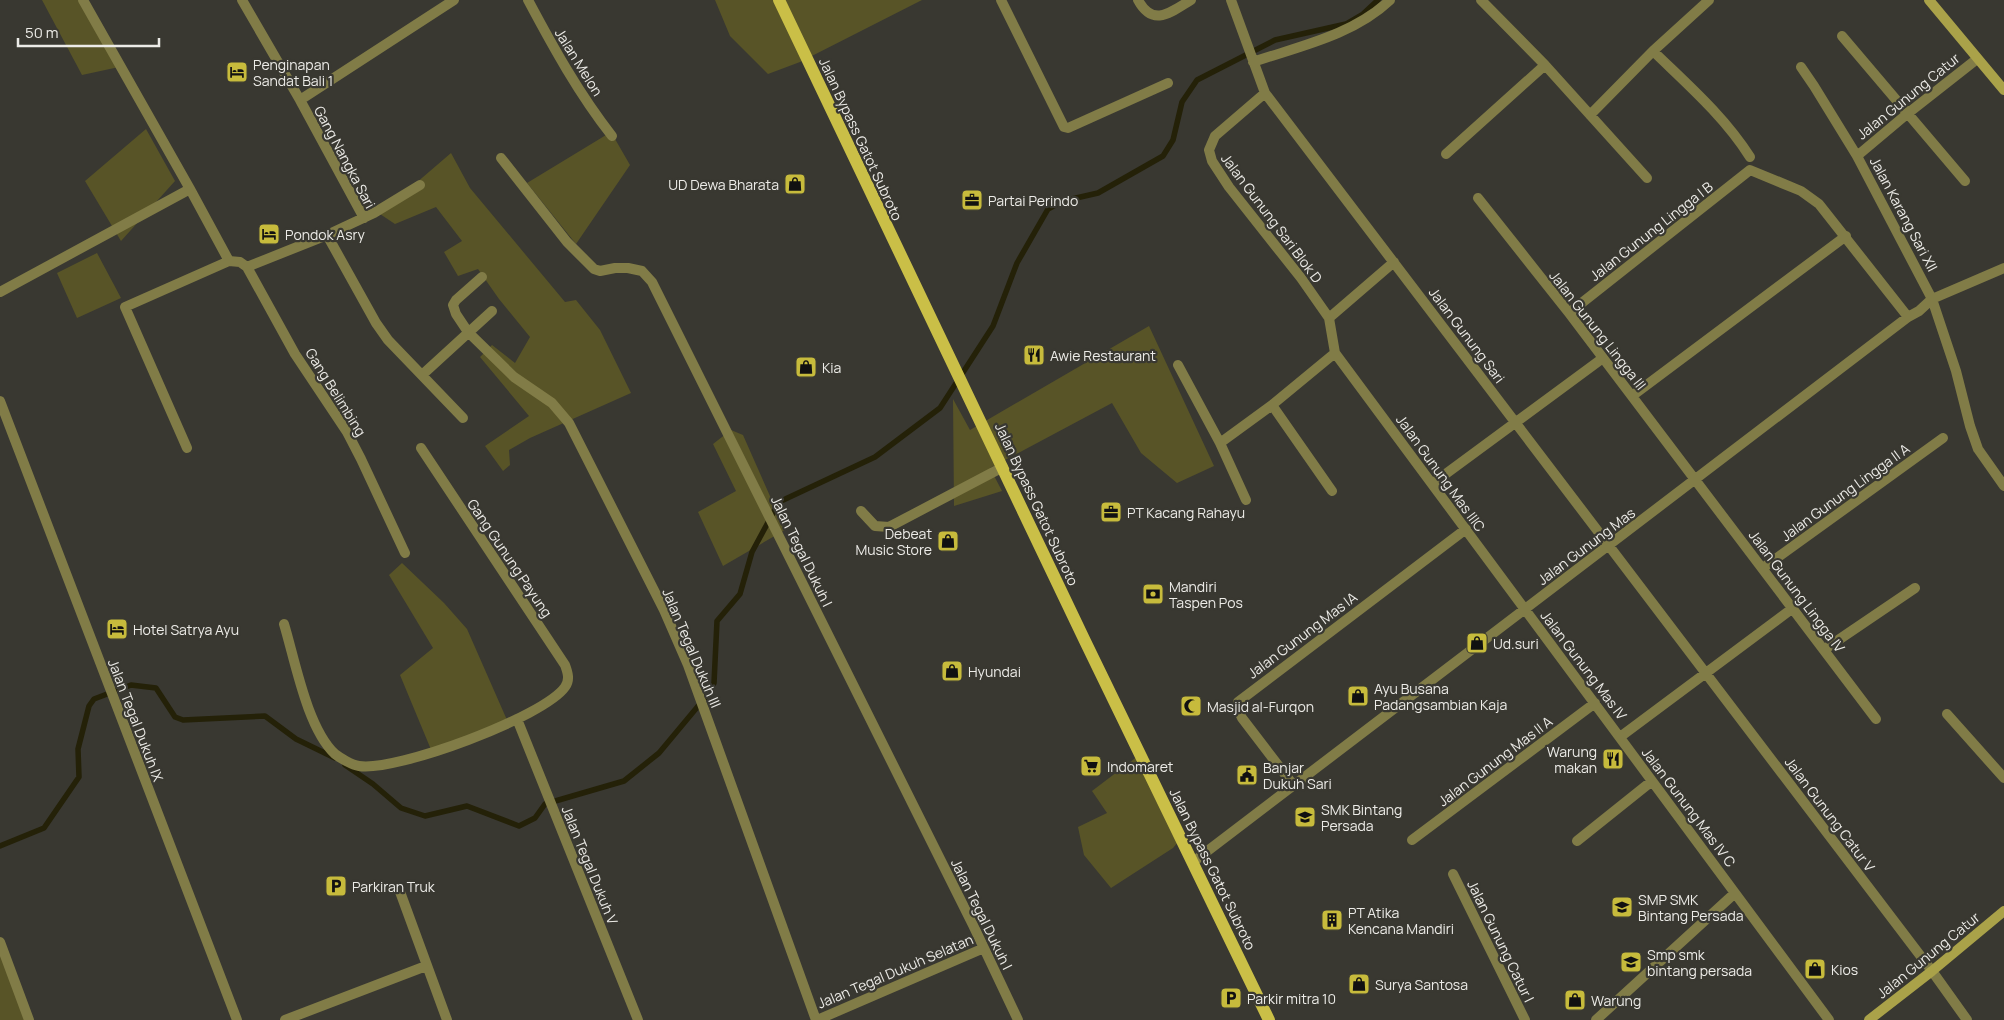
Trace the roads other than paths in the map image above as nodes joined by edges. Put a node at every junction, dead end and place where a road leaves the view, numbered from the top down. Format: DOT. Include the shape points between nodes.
graph roads {
  1 [pos="83,0"];
  2 [pos="242,0"];
  3 [pos="454,0"];
  4 [pos="528,0"];
  5 [pos="779,0"];
  6 [pos="1001,0"];
  7 [pos="1138,0"];
  8 [pos="1190,0"];
  9 [pos="1231,0"];
  10 [pos="1390,0"];
  11 [pos="1481,0"];
  12 [pos="1709,0"];
  13 [pos="1929,0"];
  14 [pos="1842,36"];
  15 [pos="1653,51"];
  16 [pos="1977,59"];
  17 [pos="1253,62"];
  18 [pos="1545,65"];
  19 [pos="1801,68"];
  20 [pos="1168,83"];
  21 [pos="2004,90"];
  22 [pos="1265,93"];
  23 [pos="300,100"];
  24 [pos="1907,114"];
  25 [pos="1590,115"];
  26 [pos="612,136"];
  27 [pos="1446,154"];
  28 [pos="1857,156"];
  29 [pos="1750,157"];
  30 [pos="501,158"];
  31 [pos="1647,178"];
  32 [pos="1964,181"];
  33 [pos="420,185"];
  34 [pos="190,189"];
  35 [pos="1478,198"];
  36 [pos="364,218"];
  37 [pos="327,235"];
  38 [pos="1846,236"];
  39 [pos="229,262"];
  40 [pos="1394,262"];
  41 [pos="247,267"];
  42 [pos="2004,268"];
  43 [pos="482,277"];
  44 [pos="0,292"];
  45 [pos="1932,299"];
  46 [pos="492,311"];
  47 [pos="1569,313"];
  48 [pos="1908,317"];
  49 [pos="1329,318"];
  50 [pos="468,332"];
  51 [pos="1335,353"];
  52 [pos="1603,358"];
  53 [pos="1178,365"];
  54 [pos="422,376"];
  55 [pos="1632,396"];
  56 [pos="0,401"];
  57 [pos="1272,405"];
  58 [pos="463,418"];
  59 [pos="1516,422"];
  60 [pos="1943,438"];
  61 [pos="1220,443"];
  62 [pos="187,448"];
  63 [pos="421,448"];
  64 [pos="1003,467"];
  65 [pos="1696,479"];
  66 [pos="1432,484"];
  67 [pos="2004,486"];
  68 [pos="1332,491"];
  69 [pos="1246,500"];
  70 [pos="861,511"];
  71 [pos="1466,529"];
  72 [pos="1609,545"];
  73 [pos="405,554"];
  74 [pos="1763,568"];
  75 [pos="1915,588"];
  76 [pos="1793,608"];
  77 [pos="1525,609"];
  78 [pos="284,624"];
  79 [pos="1825,649"];
  80 [pos="1706,673"];
  81 [pos="1595,703"];
  82 [pos="1947,714"];
  83 [pos="517,719"];
  84 [pos="1876,719"];
  85 [pos="1620,737"];
  86 [pos="2004,778"];
  87 [pos="1652,781"];
  88 [pos="1294,786"];
  89 [pos="1412,840"];
  90 [pos="1577,841"];
  91 [pos="1193,862"];
  92 [pos="1453,874"];
  93 [pos="399,889"];
  94 [pos="1735,893"];
  95 [pos="2004,911"];
  96 [pos="0,942"];
  97 [pos="984,948"];
  98 [pos="426,966"];
  99 [pos="1932,971"];
  100 [pos="29,1020"];
  101 [pos="237,1020"];
  102 [pos="285,1020"];
  103 [pos="447,1020"];
  104 [pos="638,1020"];
  105 [pos="816,1020"];
  106 [pos="1018,1020"];
  107 [pos="1269,1020"];
  108 [pos="1525,1020"];
  109 [pos="1596,1020"];
  110 [pos="1829,1020"];
  111 [pos="1870,1020"];
  112 [pos="1967,1020"];
  1 -- 34 [label="street"];
  2 -- 23 [label="street, Gang Nangka Sari"];
  3 -- 23 [label="street"];
  4 -- 26 [label="street, Jalan Melon" via="556,53"];
  5 -- 64 [label="main road, Jalan Bypass Gatot Subroto"];
  6 -- 20 [label="street" via="1064,127"];
  7 -- 8 [label="street" via="1149,14 1159,16"];
  9 -- 17 [label="street, Jalan Gunung Sari"];
  10 -- 17 [label="street" via="1365,20 1343,30"];
  11 -- 18 [label="street"];
  12 -- 15 [label="street"];
  13 -- 16 [label="street, Jalan Gunung Catur"];
  14 -- 24 [label="street"];
  15 -- 25 [label="street"];
  15 -- 29 [label="street" via="1732,131"];
  16 -- 21 [label="street, Jalan Gunung Catur"];
  16 -- 24 [label="street, Jalan Gunung Catur"];
  17 -- 22 [label="street, Jalan Gunung Sari"];
  18 -- 25 [label="street"];
  18 -- 27 [label="street"];
  19 -- 28 [label="street, Jalan Karang Sari XII"];
  22 -- 40 [label="street, Jalan Gunung Sari"];
  22 -- 49 [label="street, Jalan Gunung Sari Blok D" via="1215,136 1210,144 1210,157"];
  23 -- 36 [label="street, Gang Nangka Sari"];
  24 -- 28 [label="street, Jalan Gunung Catur"];
  24 -- 32 [label="street"];
  25 -- 31 [label="street"];
  28 -- 45 [label="street, Jalan Karang Sari XII"];
  30 -- 97 [label="street, Jalan Tegal Dukuh I" via="566,242 594,269 642,271 652,282"];
  33 -- 36 [label="street"];
  34 -- 39 [label="street"];
  34 -- 44 [label="street"];
  35 -- 47 [label="street, Jalan Gunung Lingga III"];
  36 -- 37 [label="street, Gang Nangka Sari"];
  37 -- 41 [label="street, Gang Nangka Sari"];
  37 -- 54 [label="street" via="376,323"];
  38 -- 47 [label="street, Jalan Gunung Lingga I B" via="1819,204 1801,191 1750,170"];
  38 -- 48 [label="street"];
  38 -- 55 [label="street"];
  39 -- 41 [label="street" via="240,262"];
  39 -- 62 [label="street" via="125,307"];
  40 -- 49 [label="street"];
  40 -- 59 [label="street, Jalan Gunung Sari"];
  41 -- 73 [label="street, Gang Belimbing" via="295,354 347,432"];
  42 -- 45 [label="street, Jalan Gunung Mas"];
  43 -- 50 [label="street, Jalan Tegal Dukuh III" via="453,305"];
  45 -- 48 [label="street, Jalan Gunung Mas"];
  45 -- 67 [label="street, Jalan Karang Sari XII" via="1978,449"];
  46 -- 50 [label="street"];
  47 -- 52 [label="street, Jalan Gunung Lingga III"];
  48 -- 65 [label="street, Jalan Gunung Mas"];
  49 -- 51 [label="street, Jalan Gunung Sari Blok D"];
  50 -- 54 [label="street"];
  50 -- 105 [label="street, Jalan Tegal Dukuh III" via="514,377 552,403 569,423 664,610 688,665"];
  51 -- 57 [label="street"];
  51 -- 66 [label="street, Jalan Gunung Mas IIIC"];
  52 -- 55 [label="street, Jalan Gunung Lingga III"];
  52 -- 59 [label="street"];
  53 -- 61 [label="street"];
  54 -- 58 [label="street"];
  55 -- 65 [label="street, Jalan Gunung Lingga III"];
  56 -- 101 [label="street, Jalan Tegal Dukuh IX"];
  57 -- 61 [label="street"];
  57 -- 68 [label="street"];
  59 -- 66 [label="street"];
  59 -- 72 [label="street, Jalan Gunung Sari"];
  60 -- 74 [label="street, Jalan Gunung Lingga II A"];
  61 -- 69 [label="street"];
  63 -- 83 [label="street, Gang Gunung Payung" via="566,665 569,676 566,686"];
  64 -- 70 [label="street" via="889,527 875,526"];
  64 -- 91 [label="main road, Jalan Bypass Gatot Subroto"];
  65 -- 72 [label="street, Jalan Gunung Mas"];
  65 -- 74 [label="street, Jalan Gunung Lingga IV"];
  66 -- 71 [label="street, Jalan Gunung Mas IIIC"];
  71 -- 77 [label="street, Jalan Gunung Mas IIIC"];
  71 -- 88 [label="street, Jalan Gunung Mas IA" via="1238,702 1238,713"];
  72 -- 77 [label="street, Jalan Gunung Mas"];
  72 -- 80 [label="street, Jalan Gunung Sari"];
  74 -- 76 [label="street, Jalan Gunung Lingga IV"];
  75 -- 79 [label="street"];
  76 -- 79 [label="street, Jalan Gunung Lingga IV"];
  76 -- 80 [label="street"];
  77 -- 81 [label="street, Jalan Gunung Mas IV"];
  77 -- 88 [label="street, Jalan Gunung Mas"];
  78 -- 83 [label="street" via="319,732 336,754 357,766 389,765 430,754"];
  79 -- 84 [label="street, Jalan Gunung Lingga IV"];
  80 -- 85 [label="street"];
  80 -- 99 [label="street, Jalan Gunung Catur V"];
  81 -- 85 [label="street, Jalan Gunung Mas IV"];
  81 -- 89 [label="street, Jalan Gunung Mas II A"];
  82 -- 86 [label="street"];
  83 -- 104 [label="street, Jalan Tegal Dukuh V"];
  85 -- 87 [label="street, Jalan Gunung Mas IV C"];
  87 -- 90 [label="street"];
  87 -- 94 [label="street, Jalan Gunung Mas IV C"];
  88 -- 91 [label="street, Jalan Gunung Mas"];
  91 -- 107 [label="main road, Jalan Bypass Gatot Subroto"];
  92 -- 108 [label="street, Jalan Gunung Catur I"];
  93 -- 98 [label="street"];
  94 -- 109 [label="street"];
  94 -- 110 [label="street, Jalan Gunung Mas IV C"];
  95 -- 99 [label="street, Jalan Gunung Catur"];
  96 -- 100 [label="street"];
  97 -- 105 [label="street, Jalan Tegal Dukuh Selatan"];
  97 -- 106 [label="street, Jalan Tegal Dukuh I"];
  98 -- 102 [label="street"];
  98 -- 103 [label="street"];
  99 -- 111 [label="street, Jalan Gunung Catur"];
  99 -- 112 [label="street, Jalan Gunung Catur V"];
}
